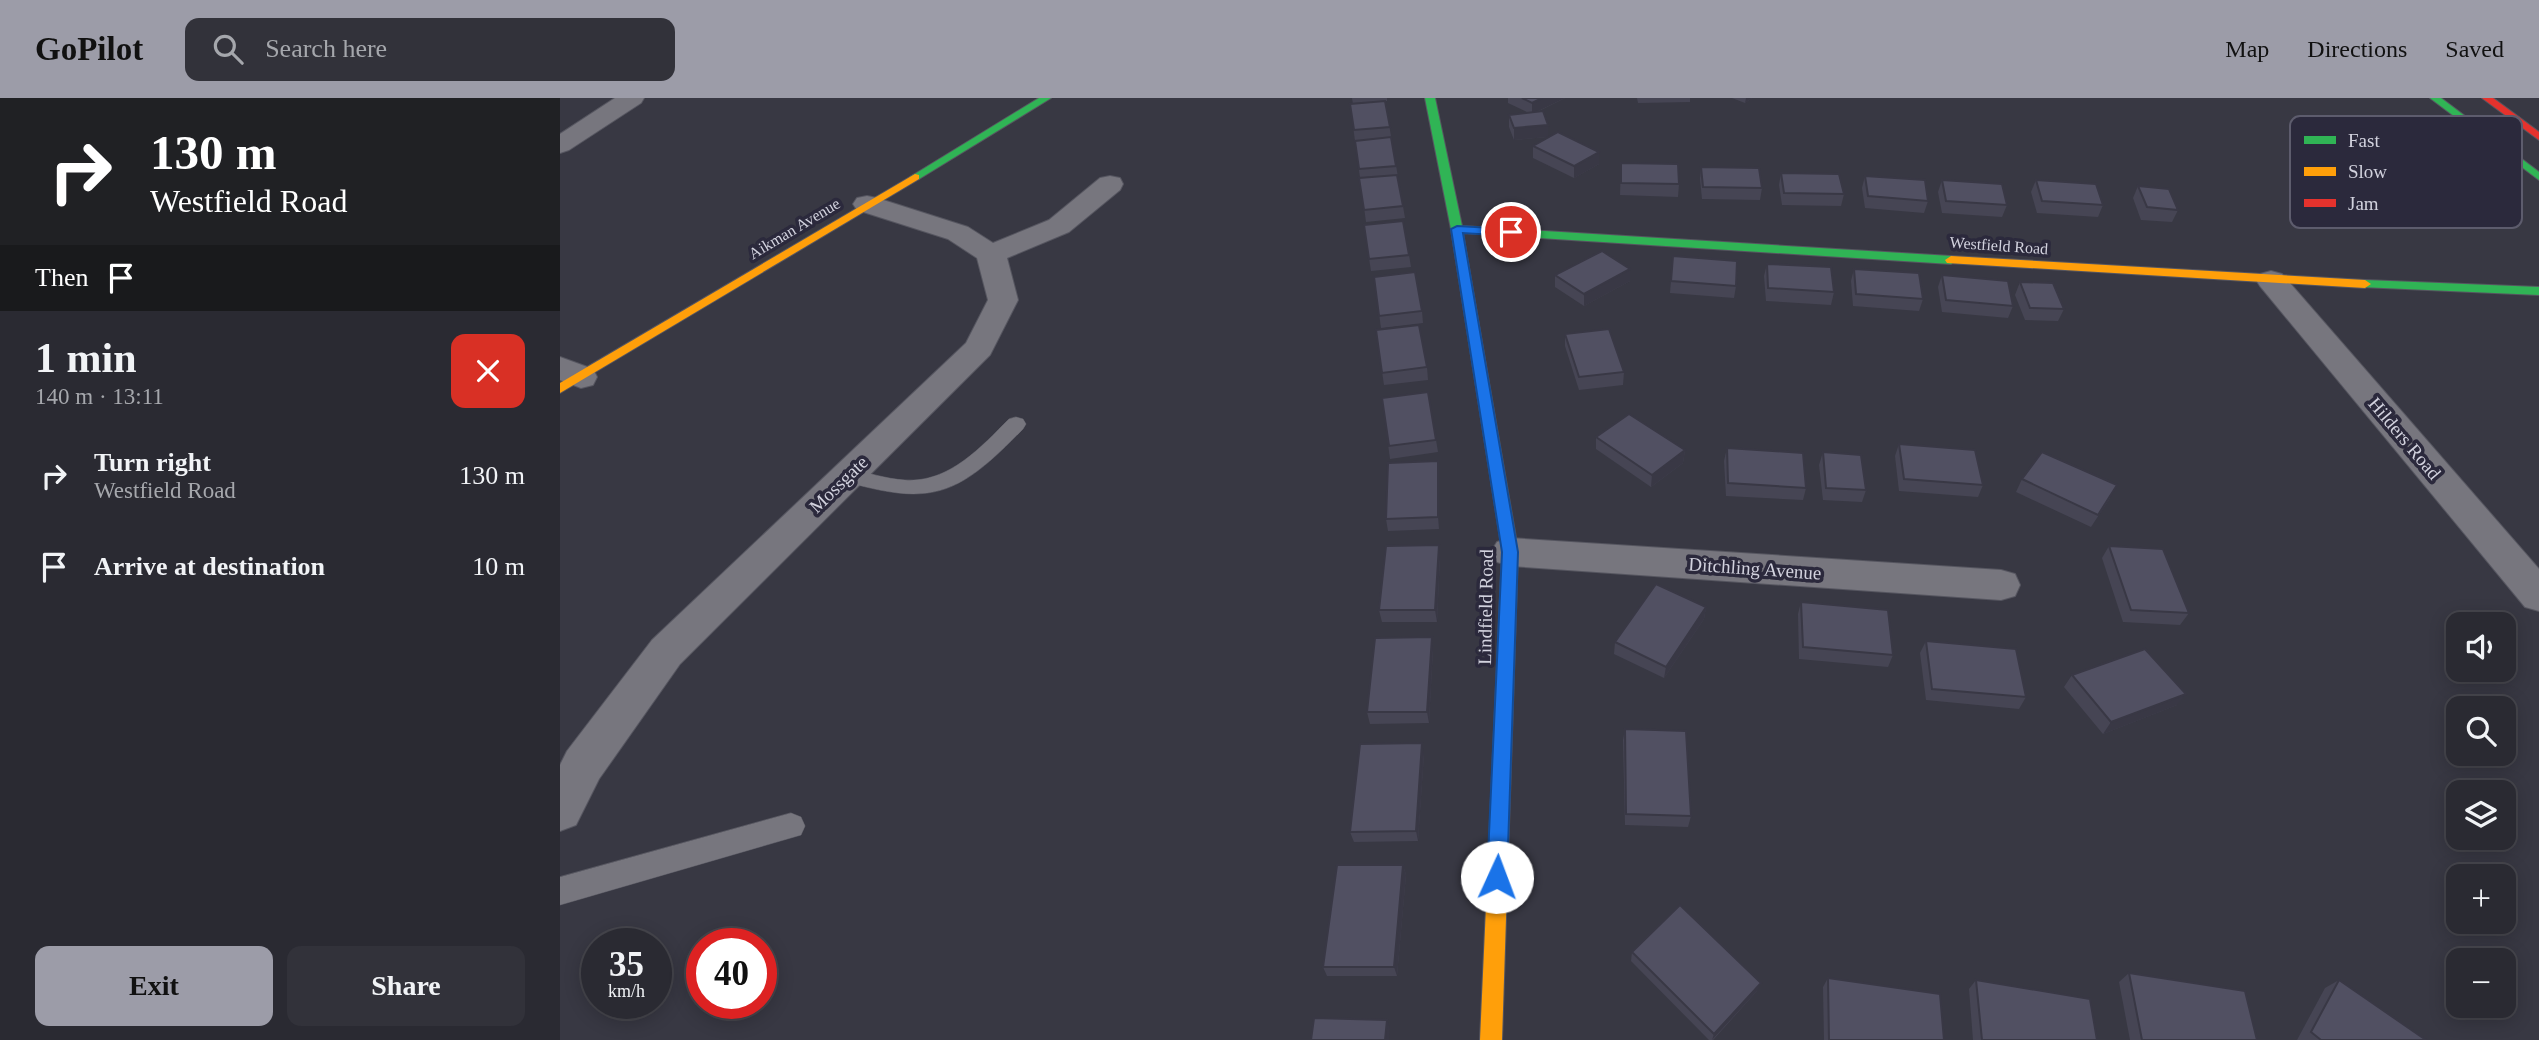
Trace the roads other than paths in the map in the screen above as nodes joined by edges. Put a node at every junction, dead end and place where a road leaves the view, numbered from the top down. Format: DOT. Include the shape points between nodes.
graph roads {
  1 [pos="632,98"];
  2 [pos="1046,98"];
  3 [pos="1430,98"];
  4 [pos="2435,98"];
  5 [pos="2487,98"];
  6 [pos="2459,116"];
  7 [pos="2511,116"];
  8 [pos="2522,124"];
  9 [pos="2539,137"];
  10 [pos="560,145"];
  11 [pos="2522,164"];
  12 [pos="2539,177"];
  13 [pos="1110,184"];
  14 [pos="867,204"];
  15 [pos="1457,229"];
  16 [pos="991,254"];
  17 [pos="2271,280"];
  18 [pos="2539,291"];
  19 [pos="567,378"];
  20 [pos="1016,424"];
  21 [pos="847,475"];
  22 [pos="1510,552"];
  23 [pos="2001,584"];
  24 [pos="2539,596"];
  25 [pos="560,810"];
  26 [pos="791,826"];
  27 [pos="560,891"];
  28 [pos="1491,1040"];
  1 -- 10 [label="street"];
  2 -- 14 [label="street, Aikman Avenue"];
  3 -- 15 [label="street, Lindfield Road"];
  4 -- 6 [label="street"];
  5 -- 7 [label="street"];
  8 -- 9 [label="street"];
  11 -- 12 [label="street"];
  13 -- 16 [label="street" via="1059,226"];
  14 -- 16 [label="street" via="958,233"];
  14 -- 19 [label="street, Aikman Avenue"];
  15 -- 17 [label="street, Westfield Road"];
  15 -- 22 [label="street, Lindfield Road"];
  16 -- 21 [label="street, Mossgate" via="1003,300 979,348"];
  17 -- 18 [label="street, Westfield Road"];
  17 -- 24 [label="street, Hilders Road"];
  20 -- 21 [label="lane" via="975,464 942,483 908,488"];
  21 -- 25 [label="street, Mossgate" via="666,652 583,765"];
  22 -- 23 [label="street, Ditchling Avenue"];
  22 -- 28 [label="street, Lindfield Road"];
  26 -- 27 [label="lane"];
}
